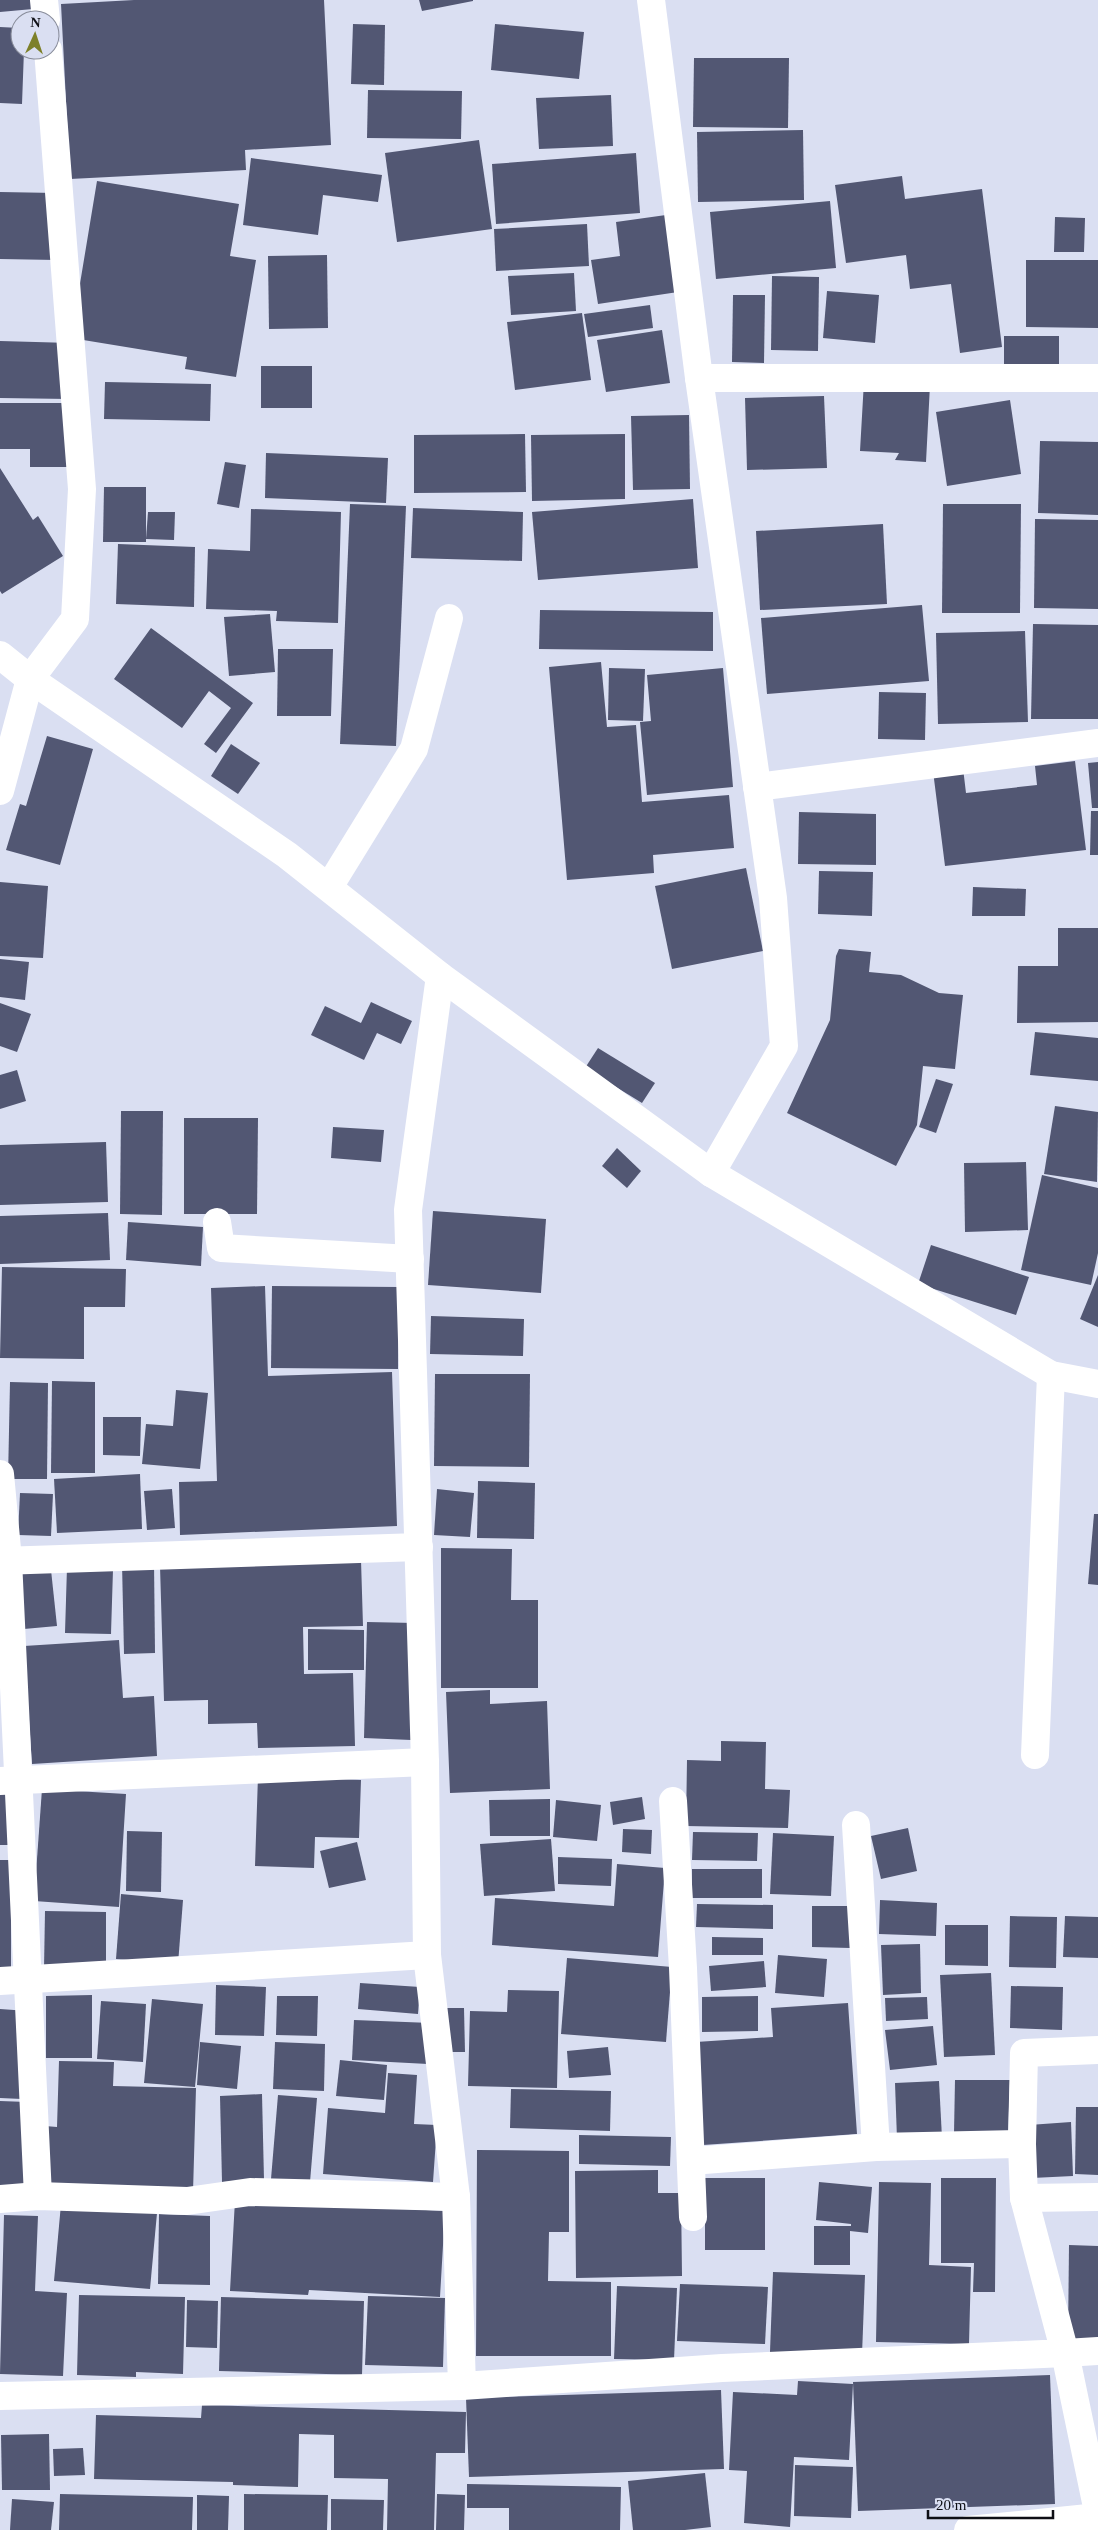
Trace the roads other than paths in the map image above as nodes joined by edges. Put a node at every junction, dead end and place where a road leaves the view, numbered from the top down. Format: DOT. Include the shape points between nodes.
graph roads {
  1 [pos="652,0"];
  2 [pos="49,60"];
  3 [pos="699,378"];
  4 [pos="1098,378"];
  5 [pos="449,618"];
  6 [pos="0,655"];
  7 [pos="30,678"];
  8 [pos="1098,743"];
  9 [pos="757,786"];
  10 [pos="0,791"];
  11 [pos="329,887"];
  12 [pos="440,976"];
  13 [pos="711,1173"];
  14 [pos="217,1222"];
  15 [pos="410,1259"];
  16 [pos="1051,1375"];
  17 [pos="1098,1384"];
  18 [pos="0,1474"];
  19 [pos="419,1547"];
  20 [pos="4,1560"];
  21 [pos="1035,1755"];
  22 [pos="425,1762"];
  23 [pos="9,1781"];
  24 [pos="673,1801"];
  25 [pos="856,1825"];
  26 [pos="427,1955"];
  27 [pos="29,1978"];
  28 [pos="0,1981"];
  29 [pos="1098,2050"];
  30 [pos="1022,2144"];
  31 [pos="876,2147"];
  32 [pos="691,2160"];
  33 [pos="38,2196"];
  34 [pos="456,2197"];
  35 [pos="1098,2197"];
  36 [pos="1024,2198"];
  37 [pos="0,2199"];
  38 [pos="693,2218"];
  39 [pos="1098,2351"];
  40 [pos="1065,2353"];
  41 [pos="462,2386"];
  42 [pos="0,2396"];
  43 [pos="1098,2512"];
  44 [pos="1098,2517"];
  45 [pos="968,2530"];
  1 -- 3 [label="street"];
  2 -- 7 [label="street" via="82,489 75,619"];
  3 -- 4 [label="street"];
  3 -- 9 [label="street"];
  5 -- 11 [label="street" via="414,749"];
  6 -- 7 [label="street"];
  7 -- 10 [label="street"];
  7 -- 11 [label="street"];
  8 -- 9 [label="street"];
  9 -- 13 [label="street" via="773,898 784,1046"];
  11 -- 12 [label="street"];
  12 -- 13 [label="street"];
  12 -- 15 [label="street" via="408,1210"];
  13 -- 16 [label="street"];
  14 -- 15 [label="street" via="221,1248"];
  15 -- 19 [label="street"];
  16 -- 17 [label="street"];
  16 -- 21 [label="street"];
  18 -- 20 [label="street"];
  19 -- 20 [label="street"];
  19 -- 22 [label="street"];
  20 -- 23 [label="street"];
  22 -- 23 [label="street"];
  22 -- 26 [label="street"];
  23 -- 27 [label="street"];
  24 -- 32 [label="street"];
  25 -- 31 [label="street"];
  26 -- 27 [label="street"];
  26 -- 34 [label="street"];
  27 -- 28 [label="street"];
  27 -- 33 [label="street"];
  29 -- 30 [label="street" via="1024,2053"];
  30 -- 31 [label="street"];
  30 -- 36 [label="street"];
  31 -- 32 [label="street"];
  32 -- 38 [label="street"];
  33 -- 34 [label="street" via="187,2201 250,2192"];
  33 -- 37 [label="street"];
  34 -- 41 [label="street"];
  35 -- 36 [label="street"];
  36 -- 40 [label="street"];
  39 -- 40 [label="street"];
  40 -- 41 [label="street" via="722,2368"];
  40 -- 43 [label="street"];
  41 -- 42 [label="street"];
  44 -- 45 [label="street"];
}
